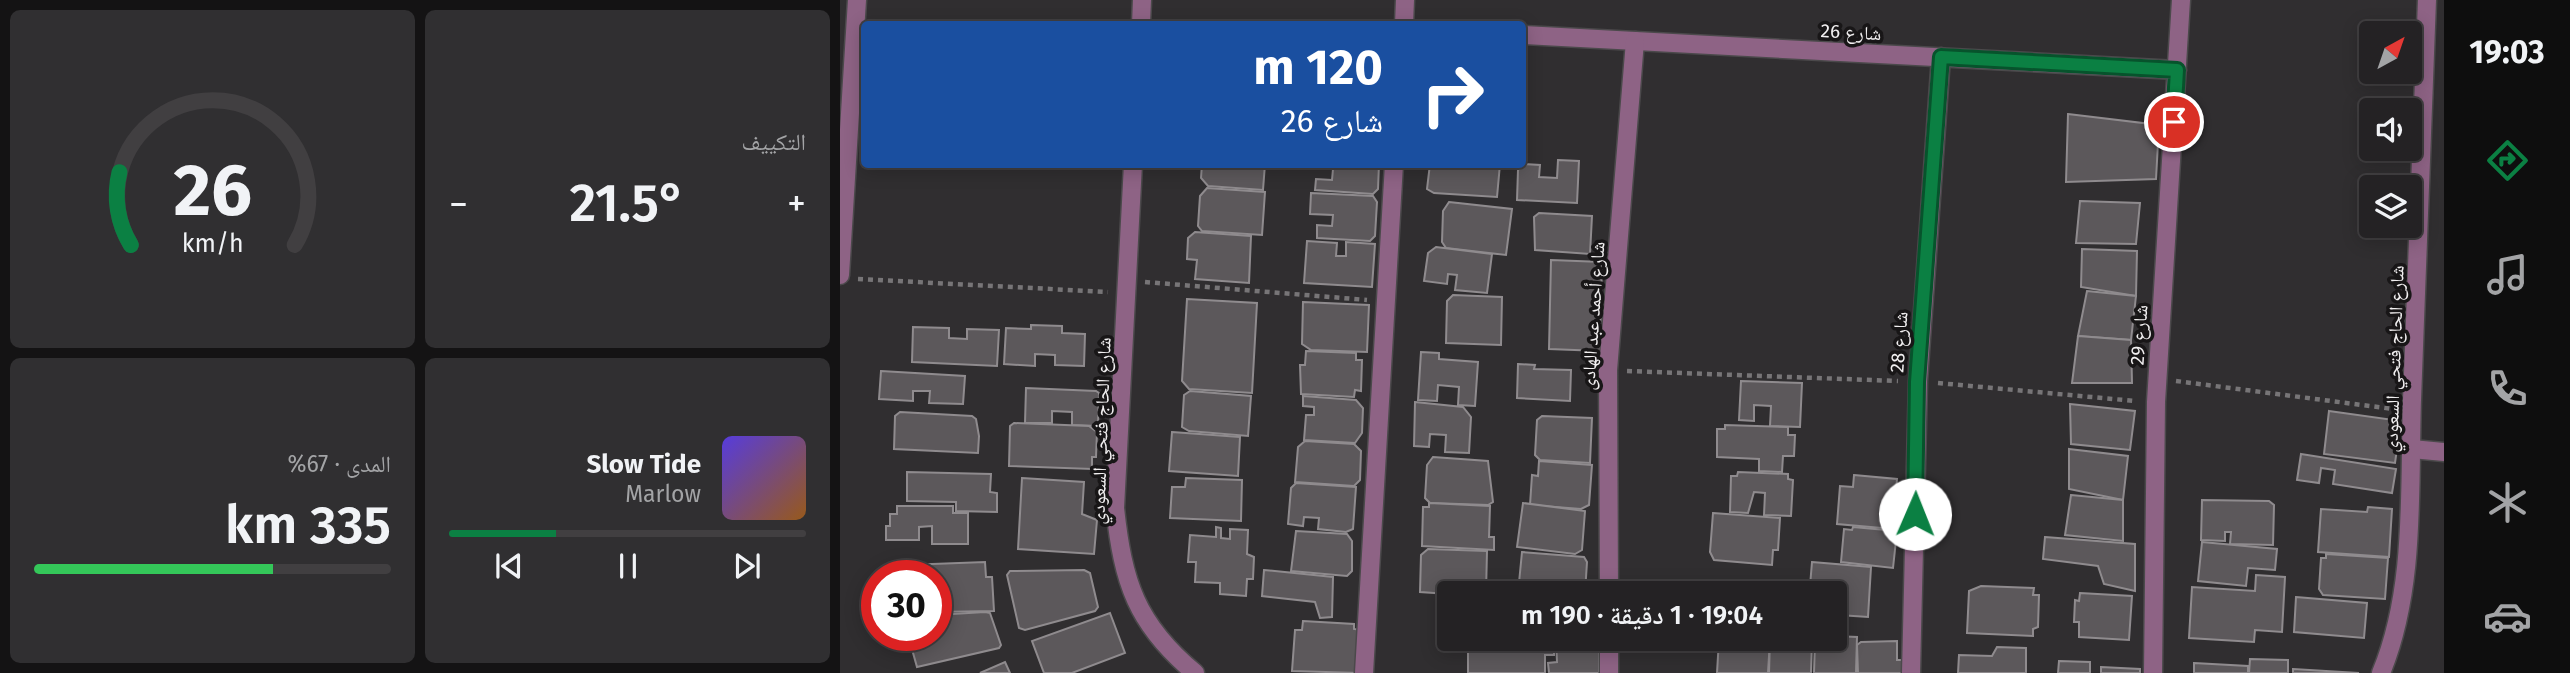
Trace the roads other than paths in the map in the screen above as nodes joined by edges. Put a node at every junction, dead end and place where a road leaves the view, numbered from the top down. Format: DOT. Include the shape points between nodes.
graph roads {
  1 [pos="857,0"];
  2 [pos="1142,0"];
  3 [pos="1405,0"];
  4 [pos="2181,0"];
  5 [pos="2427,0"];
  6 [pos="1140,21"];
  7 [pos="1404,21"];
  8 [pos="1526,35"];
  9 [pos="1635,41"];
  10 [pos="1941,57"];
  11 [pos="2177,70"];
  12 [pos="1133,168"];
  13 [pos="1394,168"];
  14 [pos="847,277"];
  15 [pos="2412,449"];
  16 [pos="2444,452"];
  17 [pos="1609,581"];
  18 [pos="1609,651"];
  19 [pos="1195,673"];
  20 [pos="1364,673"];
  21 [pos="1609,673"];
  22 [pos="1911,673"];
  23 [pos="2153,673"];
  24 [pos="2381,673"];
  1 -- 14 [label="street"];
  2 -- 6 [label="street"];
  3 -- 7 [label="street"];
  4 -- 11 [label="street, شارع 29"];
  5 -- 15 [label="street, شارع الحاج فتحي السعودي"];
  8 -- 9 [label="street, شارع 26"];
  9 -- 10 [label="street, شارع 26"];
  9 -- 17 [label="street, شارع أحمد عبد الهادى" via="1608,370"];
  10 -- 11 [label="street, شارع 26"];
  10 -- 22 [label="street, شارع 28" via="1917,382"];
  11 -- 23 [label="street, شارع 29" via="2156,402"];
  12 -- 19 [label="street, شارع الحاج فتحي السعودي" via="1115,508 1120,560 1138,608 1168,651"];
  13 -- 20 [label="street"];
  15 -- 16 [label="street"];
  15 -- 24 [label="street, شارع الحاج فتحي السعودي" via="2403,588 2394,642"];
  18 -- 21 [label="street"];
}
